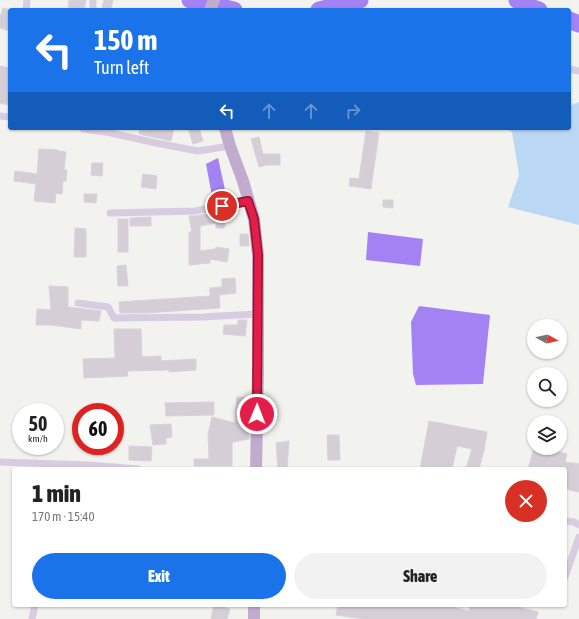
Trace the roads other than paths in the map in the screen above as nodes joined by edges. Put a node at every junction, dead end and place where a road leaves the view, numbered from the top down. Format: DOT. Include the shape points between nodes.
graph roads {
  1 [pos="94,130"];
  2 [pos="226,130"];
  3 [pos="230,146"];
  4 [pos="248,201"];
  5 [pos="110,213"];
  6 [pos="78,302"];
  7 [pos="257,314"];
  8 [pos="0,462"];
  9 [pos="88,467"];
  10 [pos="256,467"];
  11 [pos="567,520"];
  12 [pos="579,525"];
  13 [pos="579,537"];
  14 [pos="567,571"];
  15 [pos="35,607"];
  16 [pos="253,607"];
  17 [pos="32,619"];
  18 [pos="254,619"];
  1 -- 3 [label="street" via="198,150"];
  2 -- 3 [label="main road"];
  3 -- 4 [label="main road"];
  4 -- 5 [label="street" via="195,211"];
  4 -- 7 [label="main road" via="254,219 258,255"];
  6 -- 7 [label="street" via="108,307 114,318"];
  7 -- 10 [label="main road"];
  8 -- 9 [label="street"];
  11 -- 12 [label="street"];
  13 -- 14 [label="street"];
  15 -- 17 [label="street"];
  16 -- 18 [label="main road"];
}
